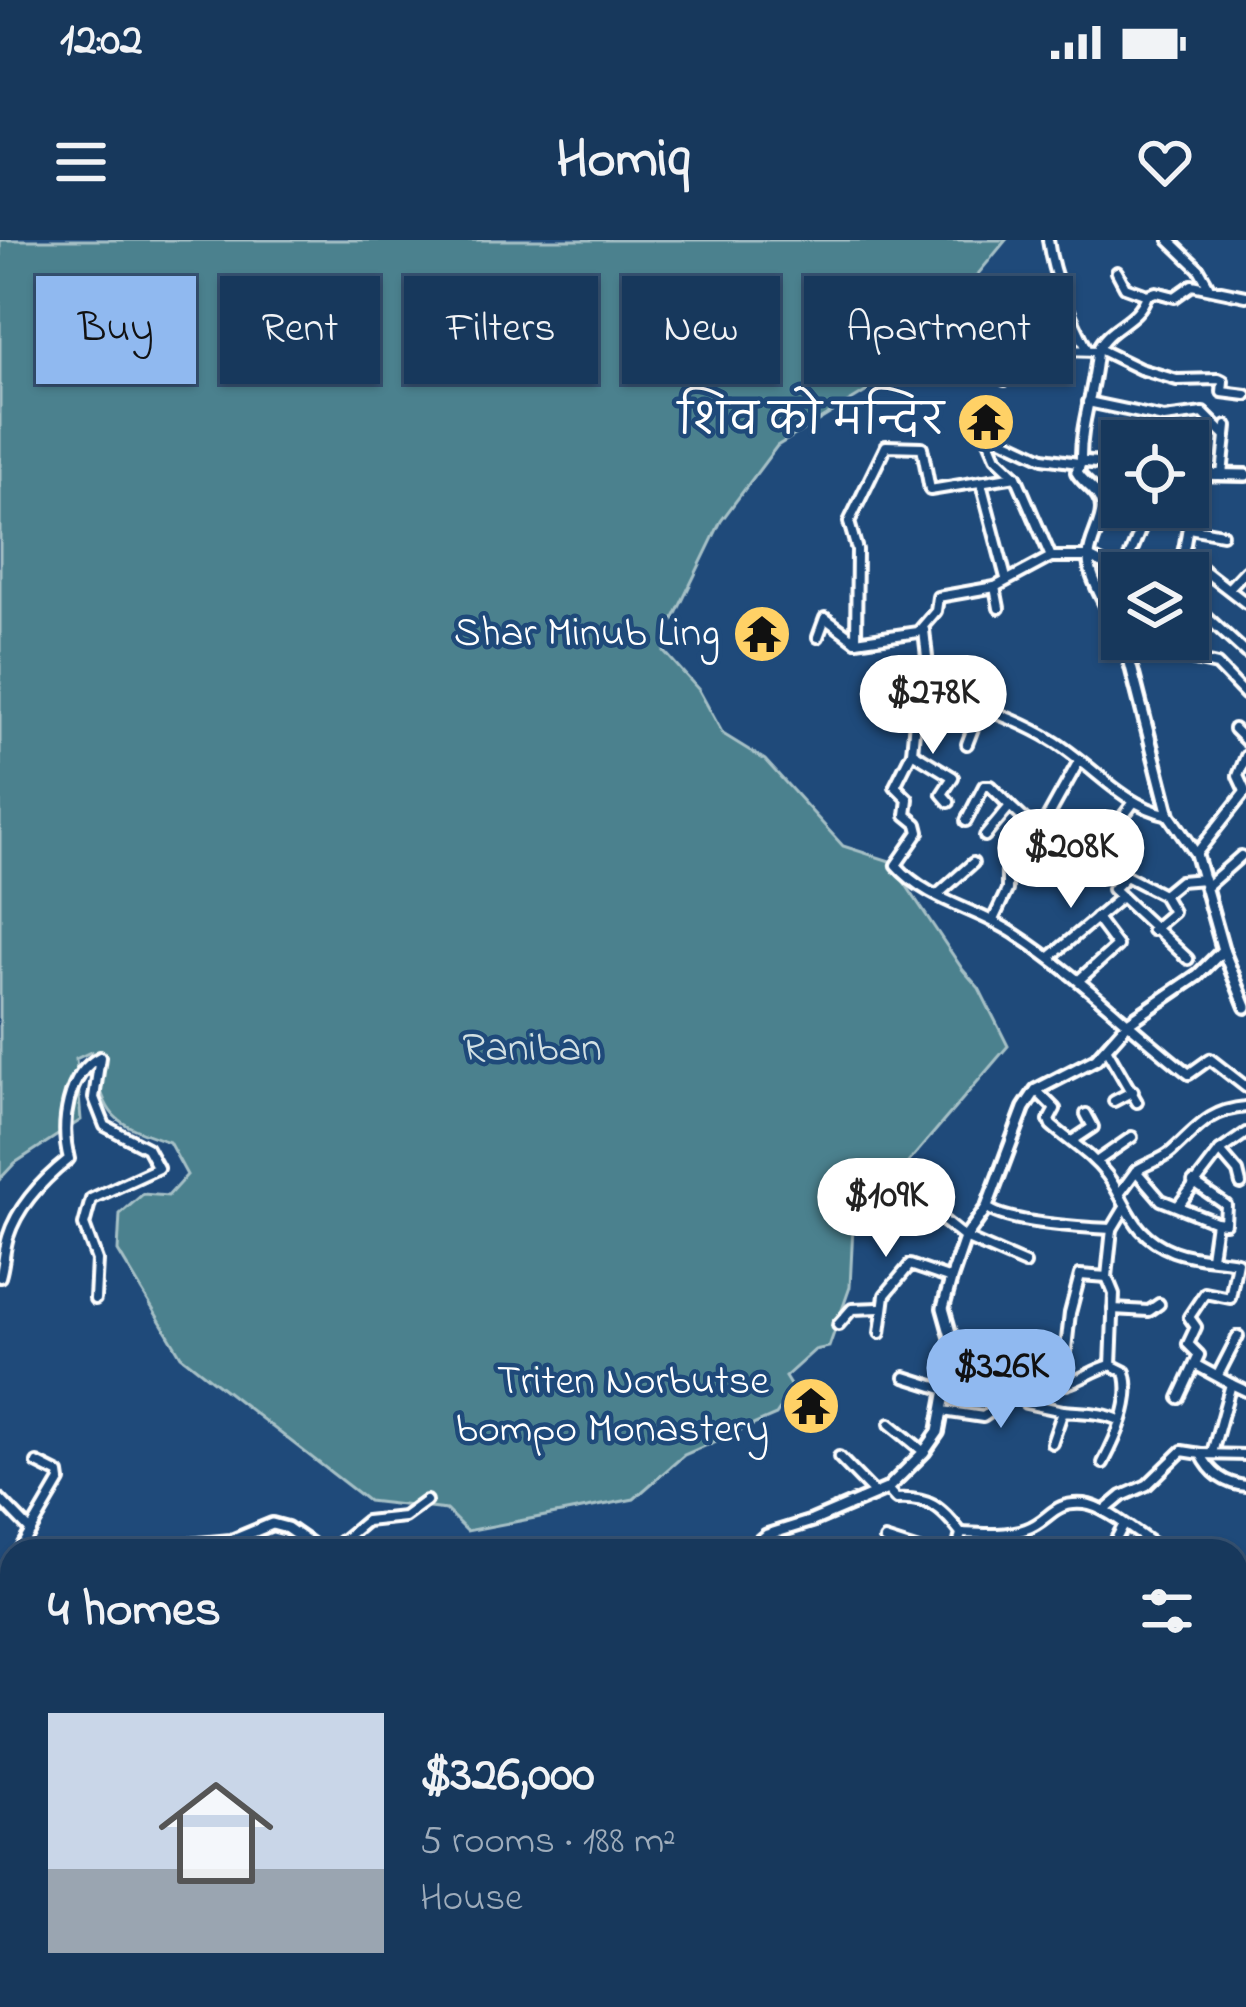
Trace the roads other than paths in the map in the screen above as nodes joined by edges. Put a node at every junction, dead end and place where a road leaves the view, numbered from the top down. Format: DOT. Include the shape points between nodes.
graph roads {
  1 [pos="1048,240"];
  2 [pos="1169,240"];
  3 [pos="1117,272"];
  4 [pos="1208,286"];
  5 [pos="1147,295"];
  6 [pos="1246,296"];
  7 [pos="1073,350"];
  8 [pos="1094,350"];
  9 [pos="1246,394"];
  10 [pos="1088,402"];
  11 [pos="1080,462"];
  12 [pos="1101,464"];
  13 [pos="1246,475"];
  14 [pos="1016,476"];
  15 [pos="1222,476"];
  16 [pos="1209,477"];
  17 [pos="981,482"];
  18 [pos="1101,506"];
  19 [pos="1101,513"];
  20 [pos="1189,528"];
  21 [pos="1222,534"];
  22 [pos="1185,552"];
  23 [pos="1051,557"];
  24 [pos="1089,557"];
  25 [pos="1101,563"];
  26 [pos="1246,570"];
  27 [pos="1209,573"];
  28 [pos="1006,578"];
  29 [pos="995,587"];
  30 [pos="1229,588"];
  31 [pos="1101,594"];
  32 [pos="1246,602"];
  33 [pos="999,608"];
  34 [pos="1209,619"];
  35 [pos="924,630"];
  36 [pos="818,637"];
  37 [pos="856,641"];
  38 [pos="1246,653"];
  39 [pos="1129,660"];
  40 [pos="1195,660"];
  41 [pos="923,684"];
  42 [pos="1246,694"];
  43 [pos="981,707"];
  44 [pos="1234,729"];
  45 [pos="1246,741"];
  46 [pos="967,745"];
  47 [pos="912,752"];
  48 [pos="1246,756"];
  49 [pos="1079,761"];
  50 [pos="1246,792"];
  51 [pos="949,802"];
  52 [pos="1134,802"];
  53 [pos="1010,806"];
  54 [pos="1169,815"];
  55 [pos="966,821"];
  56 [pos="1074,831"];
  57 [pos="1112,831"];
  58 [pos="1039,832"];
  59 [pos="985,836"];
  60 [pos="1196,854"];
  61 [pos="1241,856"];
  62 [pos="974,862"];
  63 [pos="1126,875"];
  64 [pos="1205,883"];
  65 [pos="937,895"];
  66 [pos="1163,895"];
  67 [pos="1120,898"];
  68 [pos="1096,918"];
  69 [pos="993,920"];
  70 [pos="1153,930"];
  71 [pos="1223,950"];
  72 [pos="1050,957"];
  73 [pos="1188,959"];
  74 [pos="1246,969"];
  75 [pos="1236,978"];
  76 [pos="1079,980"];
  77 [pos="1246,1007"];
  78 [pos="1128,1023"];
  79 [pos="1107,1050"];
  80 [pos="1246,1088"];
  81 [pos="1036,1090"];
  82 [pos="1132,1091"];
  83 [pos="1114,1101"];
  84 [pos="1137,1102"];
  85 [pos="1246,1107"];
  86 [pos="1086,1114"];
  87 [pos="1246,1133"];
  88 [pos="1132,1137"];
  89 [pos="1071,1142"];
  90 [pos="1220,1150"];
  91 [pos="1096,1162"];
  92 [pos="1136,1171"];
  93 [pos="1193,1182"];
  94 [pos="1241,1184"];
  95 [pos="1119,1194"];
  96 [pos="1178,1206"];
  97 [pos="986,1207"];
  98 [pos="929,1209"];
  99 [pos="1124,1209"];
  100 [pos="1216,1222"];
  101 [pos="1112,1228"];
  102 [pos="965,1238"];
  103 [pos="1211,1257"];
  104 [pos="1025,1264"];
  105 [pos="1241,1264"];
  106 [pos="0,1277"];
  107 [pos="1107,1277"];
  108 [pos="951,1279"];
  109 [pos="95,1299"];
  110 [pos="1159,1304"];
  111 [pos="880,1309"];
  112 [pos="1113,1310"];
  113 [pos="838,1325"];
  114 [pos="880,1333"];
  115 [pos="1238,1336"];
  116 [pos="1111,1365"];
  117 [pos="1196,1365"];
  118 [pos="1218,1376"];
  119 [pos="905,1377"];
  120 [pos="1038,1379"];
  121 [pos="1231,1384"];
  122 [pos="946,1390"];
  123 [pos="1246,1391"];
  124 [pos="1016,1394"];
  125 [pos="1178,1398"];
  126 [pos="943,1411"];
  127 [pos="1063,1411"];
  128 [pos="1121,1420"];
  129 [pos="890,1424"];
  130 [pos="1052,1443"];
  131 [pos="924,1452"];
  132 [pos="1201,1454"];
  133 [pos="1212,1454"];
  134 [pos="1246,1454"];
  135 [pos="838,1457"];
  136 [pos="37,1463"];
  137 [pos="1103,1463"];
  138 [pos="1246,1486"];
  139 [pos="881,1492"];
  140 [pos="0,1499"];
  141 [pos="425,1502"];
  142 [pos="1104,1511"];
  143 [pos="1124,1526"];
  144 [pos="31,1531"];
  145 [pos="961,1533"];
  146 [pos="301,1535"];
  147 [pos="26,1539"];
  148 [pos="235,1539"];
  149 [pos="300,1539"];
  150 [pos="306,1539"];
  151 [pos="343,1539"];
  152 [pos="762,1539"];
  153 [pos="960,1539"];
  154 [pos="1117,1539"];
  155 [pos="1145,1539"];
  156 [pos="1067,2007"];
  157 [pos="1078,2007"];
  1 -- 8 [label="street"];
  2 -- 4 [label="street"];
  3 -- 5 [label="street" via="1125,286"];
  4 -- 5 [label="street" via="1192,285 1175,297"];
  4 -- 6 [label="street"];
  5 -- 8 [label="street" via="1143,308"];
  7 -- 8 [label="street"];
  8 -- 9 [label="street" via="1177,380 1219,379 1222,392"];
  8 -- 10 [label="street"];
  10 -- 11 [label="street"];
  10 -- 15 [label="street" via="1164,418 1203,413 1226,431"];
  11 -- 12 [label="street"];
  11 -- 14 [label="street" via="1043,458 986,431 996,457"];
  11 -- 18 [label="street" via="1077,475"];
  13 -- 15 [label="street"];
  14 -- 17 [label="street"];
  14 -- 23 [label="street"];
  15 -- 16 [label="street"];
  17 -- 28 [label="street"];
  17 -- 37 [label="street" via="930,490 922,446 886,446 849,522 857,550"];
  19 -- 24 [label="street"];
  20 -- 21 [label="street"];
  20 -- 22 [label="street"];
  23 -- 24 [label="street"];
  23 -- 28 [label="street"];
  24 -- 25 [label="street"];
  24 -- 31 [label="street"];
  26 -- 30 [label="street"];
  27 -- 30 [label="street"];
  28 -- 29 [label="street"];
  29 -- 33 [label="street"];
  29 -- 35 [label="street" via="938,597"];
  30 -- 32 [label="street"];
  34 -- 38 [label="street"];
  35 -- 37 [label="street"];
  35 -- 41 [label="street"];
  36 -- 37 [label="street" via="825,618"];
  39 -- 54 [label="street"];
  40 -- 42 [label="street" via="1217,665"];
  41 -- 43 [label="street"];
  41 -- 47 [label="street"];
  43 -- 46 [label="street"];
  43 -- 49 [label="street"];
  44 -- 45 [label="street"];
  47 -- 51 [label="street" via="953,776 942,794"];
  47 -- 65 [label="street" via="895,787 919,832 896,865"];
  48 -- 50 [label="street" via="1238,776"];
  49 -- 52 [label="street"];
  49 -- 58 [label="street"];
  50 -- 60 [label="street"];
  52 -- 54 [label="street"];
  52 -- 57 [label="street"];
  53 -- 55 [label="street" via="984,786"];
  53 -- 58 [label="street"];
  53 -- 59 [label="street"];
  54 -- 60 [label="street"];
  56 -- 63 [label="street"];
  58 -- 69 [label="street" via="1007,863 1007,890"];
  60 -- 64 [label="street"];
  61 -- 64 [label="street"];
  62 -- 65 [label="street"];
  63 -- 66 [label="street"];
  63 -- 67 [label="street" via="1113,887"];
  64 -- 66 [label="street" via="1180,881"];
  64 -- 71 [label="street"];
  65 -- 69 [label="street"];
  66 -- 70 [label="street" via="1173,912"];
  67 -- 68 [label="street"];
  67 -- 70 [label="street"];
  68 -- 72 [label="street"];
  68 -- 76 [label="street" via="1117,946"];
  69 -- 72 [label="street"];
  70 -- 73 [label="street"];
  71 -- 75 [label="street"];
  71 -- 78 [label="street"];
  72 -- 76 [label="street"];
  74 -- 75 [label="street"];
  75 -- 77 [label="street"];
  76 -- 78 [label="street"];
  78 -- 79 [label="street"];
  78 -- 80 [label="street" via="1189,1074 1210,1059"];
  79 -- 81 [label="street"];
  79 -- 82 [label="street"];
  81 -- 89 [label="street" via="1055,1109 1051,1125"];
  81 -- 97 [label="street"];
  82 -- 83 [label="street"];
  82 -- 84 [label="street"];
  85 -- 92 [label="street" via="1201,1120 1169,1154"];
  86 -- 89 [label="street" via="1091,1130"];
  87 -- 90 [label="street"];
  88 -- 91 [label="street"];
  89 -- 91 [label="street"];
  90 -- 93 [label="street"];
  90 -- 94 [label="street"];
  91 -- 95 [label="street"];
  92 -- 95 [label="street"];
  92 -- 96 [label="street" via="1161,1200"];
  93 -- 96 [label="street"];
  93 -- 100 [label="street" via="1226,1205 1225,1223"];
  95 -- 99 [label="street"];
  96 -- 100 [label="street"];
  97 -- 101 [label="street" via="1011,1219"];
  97 -- 102 [label="street"];
  98 -- 102 [label="street"];
  99 -- 101 [label="street"];
  99 -- 103 [label="street" via="1150,1239"];
  100 -- 103 [label="street"];
  101 -- 107 [label="street"];
  102 -- 104 [label="street"];
  102 -- 108 [label="street"];
  103 -- 105 [label="street"];
  105 -- 117 [label="street" via="1230,1298 1205,1293 1189,1317"];
  106 -- 109 [label="street" via="23,1208 47,1173 69,1159 64,1142 76,1078 100,1057 94,1098 105,1126 147,1148 158,1168 91,1199 84,1225 97,1260"];
  107 -- 112 [label="street"];
  107 -- 120 [label="street" via="1080,1275 1066,1349 1022,1346"];
  108 -- 111 [label="street" via="910,1265"];
  108 -- 122 [label="street" via="943,1308 954,1347"];
  110 -- 112 [label="street"];
  111 -- 113 [label="street" via="852,1309"];
  111 -- 114 [label="street"];
  112 -- 116 [label="street"];
  115 -- 118 [label="street"];
  116 -- 120 [label="street" via="1066,1384"];
  116 -- 128 [label="street" via="1128,1377"];
  117 -- 118 [label="street"];
  117 -- 125 [label="street"];
  118 -- 121 [label="street"];
  119 -- 122 [label="street"];
  120 -- 124 [label="street"];
  121 -- 123 [label="street"];
  121 -- 133 [label="street"];
  122 -- 126 [label="street"];
  124 -- 126 [label="street" via="983,1417"];
  124 -- 127 [label="street"];
  126 -- 131 [label="street"];
  127 -- 128 [label="street"];
  127 -- 130 [label="street"];
  128 -- 137 [label="street"];
  129 -- 131 [label="street"];
  131 -- 139 [label="street"];
  132 -- 133 [label="street"];
  132 -- 138 [label="street" via="1227,1483"];
  132 -- 142 [label="street" via="1182,1451"];
  133 -- 134 [label="street"];
  135 -- 139 [label="street"];
  136 -- 144 [label="street" via="60,1481"];
  139 -- 145 [label="street" via="920,1497"];
  139 -- 152 [label="street"];
  140 -- 144 [label="street"];
  141 -- 151 [label="street" via="404,1517 366,1520"];
  142 -- 143 [label="street"];
  142 -- 145 [label="street" via="1082,1503 1057,1507 1029,1529"];
  143 -- 154 [label="street"];
  143 -- 155 [label="street"];
  144 -- 147 [label="street"];
  145 -- 153 [label="street"];
  146 -- 148 [label="street" via="266,1524"];
  146 -- 149 [label="street"];
  146 -- 150 [label="street"];
  156 -- 157 [label="street"];
}
